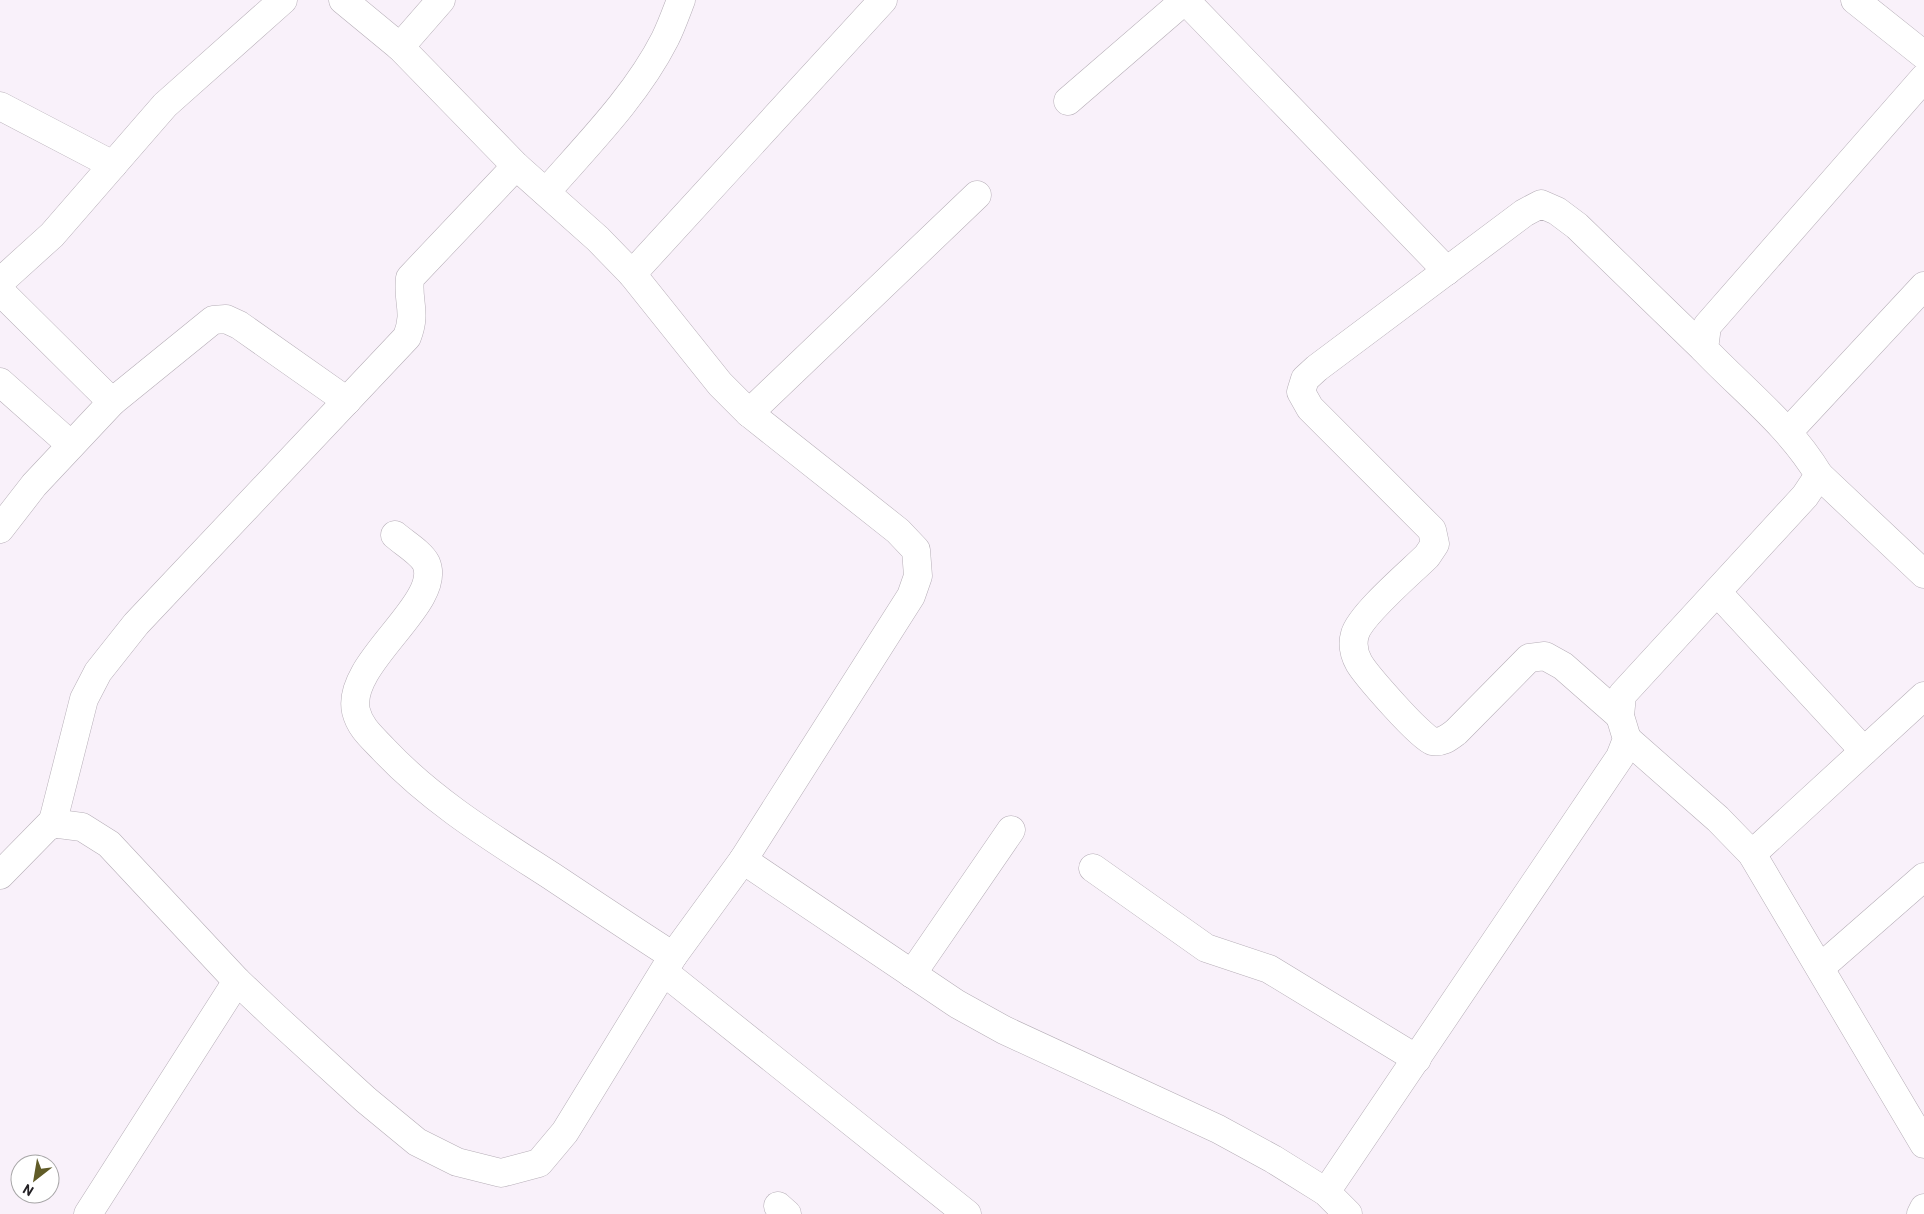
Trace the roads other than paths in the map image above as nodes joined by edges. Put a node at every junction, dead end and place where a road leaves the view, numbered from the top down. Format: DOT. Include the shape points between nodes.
graph roads {
  1 [pos="283,0"];
  2 [pos="343,0"];
  3 [pos="441,0"];
  4 [pos="682,0"];
  5 [pos="883,0"];
  6 [pos="1185,0"];
  7 [pos="1855,0"];
  8 [pos="400,47"];
  9 [pos="1924,55"];
  10 [pos="1924,78"];
  11 [pos="1068,101"];
  12 [pos="0,106"];
  13 [pos="113,165"];
  14 [pos="516,166"];
  15 [pos="546,192"];
  16 [pos="977,195"];
  17 [pos="1447,271"];
  18 [pos="632,274"];
  19 [pos="0,282"];
  20 [pos="1924,286"];
  21 [pos="0,291"];
  22 [pos="1704,349"];
  23 [pos="0,382"];
  24 [pos="347,401"];
  25 [pos="112,402"];
  26 [pos="749,413"];
  27 [pos="1788,432"];
  28 [pos="71,445"];
  29 [pos="1818,475"];
  30 [pos="0,529"];
  31 [pos="395,535"];
  32 [pos="1924,574"];
  33 [pos="1717,592"];
  34 [pos="1924,696"];
  35 [pos="1624,728"];
  36 [pos="1864,751"];
  37 [pos="52,825"];
  38 [pos="1011,830"];
  39 [pos="1752,854"];
  40 [pos="743,860"];
  41 [pos="1093,868"];
  42 [pos="0,874"];
  43 [pos="1924,877"];
  44 [pos="669,964"];
  45 [pos="1820,967"];
  46 [pos="912,974"];
  47 [pos="237,981"];
  48 [pos="1417,1059"];
  49 [pos="1924,1144"];
  50 [pos="1326,1192"];
  51 [pos="1924,1208"];
  52 [pos="88,1214"];
  53 [pos="967,1214"];
  54 [pos="1348,1214"];
  55 [pos="1921,1214"];
  1 -- 13 [label="street" via="165,105"];
  2 -- 8 [label="street"];
  3 -- 8 [label="street"];
  4 -- 15 [label="street" via="665,40 641,78 612,117"];
  5 -- 18 [label="street"];
  6 -- 11 [label="street"];
  6 -- 17 [label="street"];
  7 -- 9 [label="street"];
  8 -- 14 [label="street"];
  10 -- 22 [label="street" via="1707,326"];
  12 -- 13 [label="street"];
  13 -- 19 [label="street" via="52,235"];
  14 -- 15 [label="street"];
  14 -- 24 [label="street" via="410,278 408,295 414,311 407,337"];
  15 -- 18 [label="street"];
  16 -- 26 [label="street"];
  17 -- 22 [label="street" via="1524,213 1541,204 1557,210 1577,226"];
  17 -- 35 [label="street" via="1317,368 1305,379 1301,392 1310,408 1432,530 1435,544 1365,619 1355,633 1353,648 1360,664 1417,731 1431,741 1444,741 1456,732 1529,658 1545,656 1563,666"];
  18 -- 26 [label="street" via="702,362"];
  20 -- 27 [label="street"];
  21 -- 25 [label="street"];
  22 -- 27 [label="street"];
  23 -- 28 [label="street"];
  24 -- 25 [label="street" via="226,319 213,320"];
  24 -- 37 [label="street" via="136,624 98,672 84,699"];
  25 -- 28 [label="street"];
  26 -- 40 [label="street" via="898,531 916,550 918,576 911,596"];
  27 -- 29 [label="street" via="1808,456"];
  28 -- 30 [label="street"];
  29 -- 32 [label="street"];
  29 -- 33 [label="street" via="1804,496"];
  31 -- 44 [label="street" via="425,562 430,576 424,592 368,668 357,689 356,710 363,728 398,764 464,818"];
  33 -- 35 [label="street" via="1622,695"];
  33 -- 36 [label="street"];
  34 -- 36 [label="street"];
  35 -- 39 [label="street"];
  35 -- 48 [label="street" via="1620,757"];
  36 -- 39 [label="street"];
  37 -- 42 [label="street"];
  37 -- 47 [label="street" via="82,827 109,844"];
  38 -- 46 [label="street"];
  39 -- 45 [label="street"];
  40 -- 44 [label="street"];
  40 -- 46 [label="street"];
  41 -- 48 [label="street" via="1206,948 1269,969"];
  43 -- 45 [label="street"];
  44 -- 47 [label="street" via="566,1132 539,1163 501,1173 457,1162 417,1142 366,1100"];
  44 -- 53 [label="street"];
  45 -- 49 [label="street"];
  46 -- 50 [label="street" via="1004,1030 1218,1129"];
  47 -- 52 [label="street"];
  48 -- 50 [label="street"];
  50 -- 54 [label="street"];
  51 -- 55 [label="street"];
}
